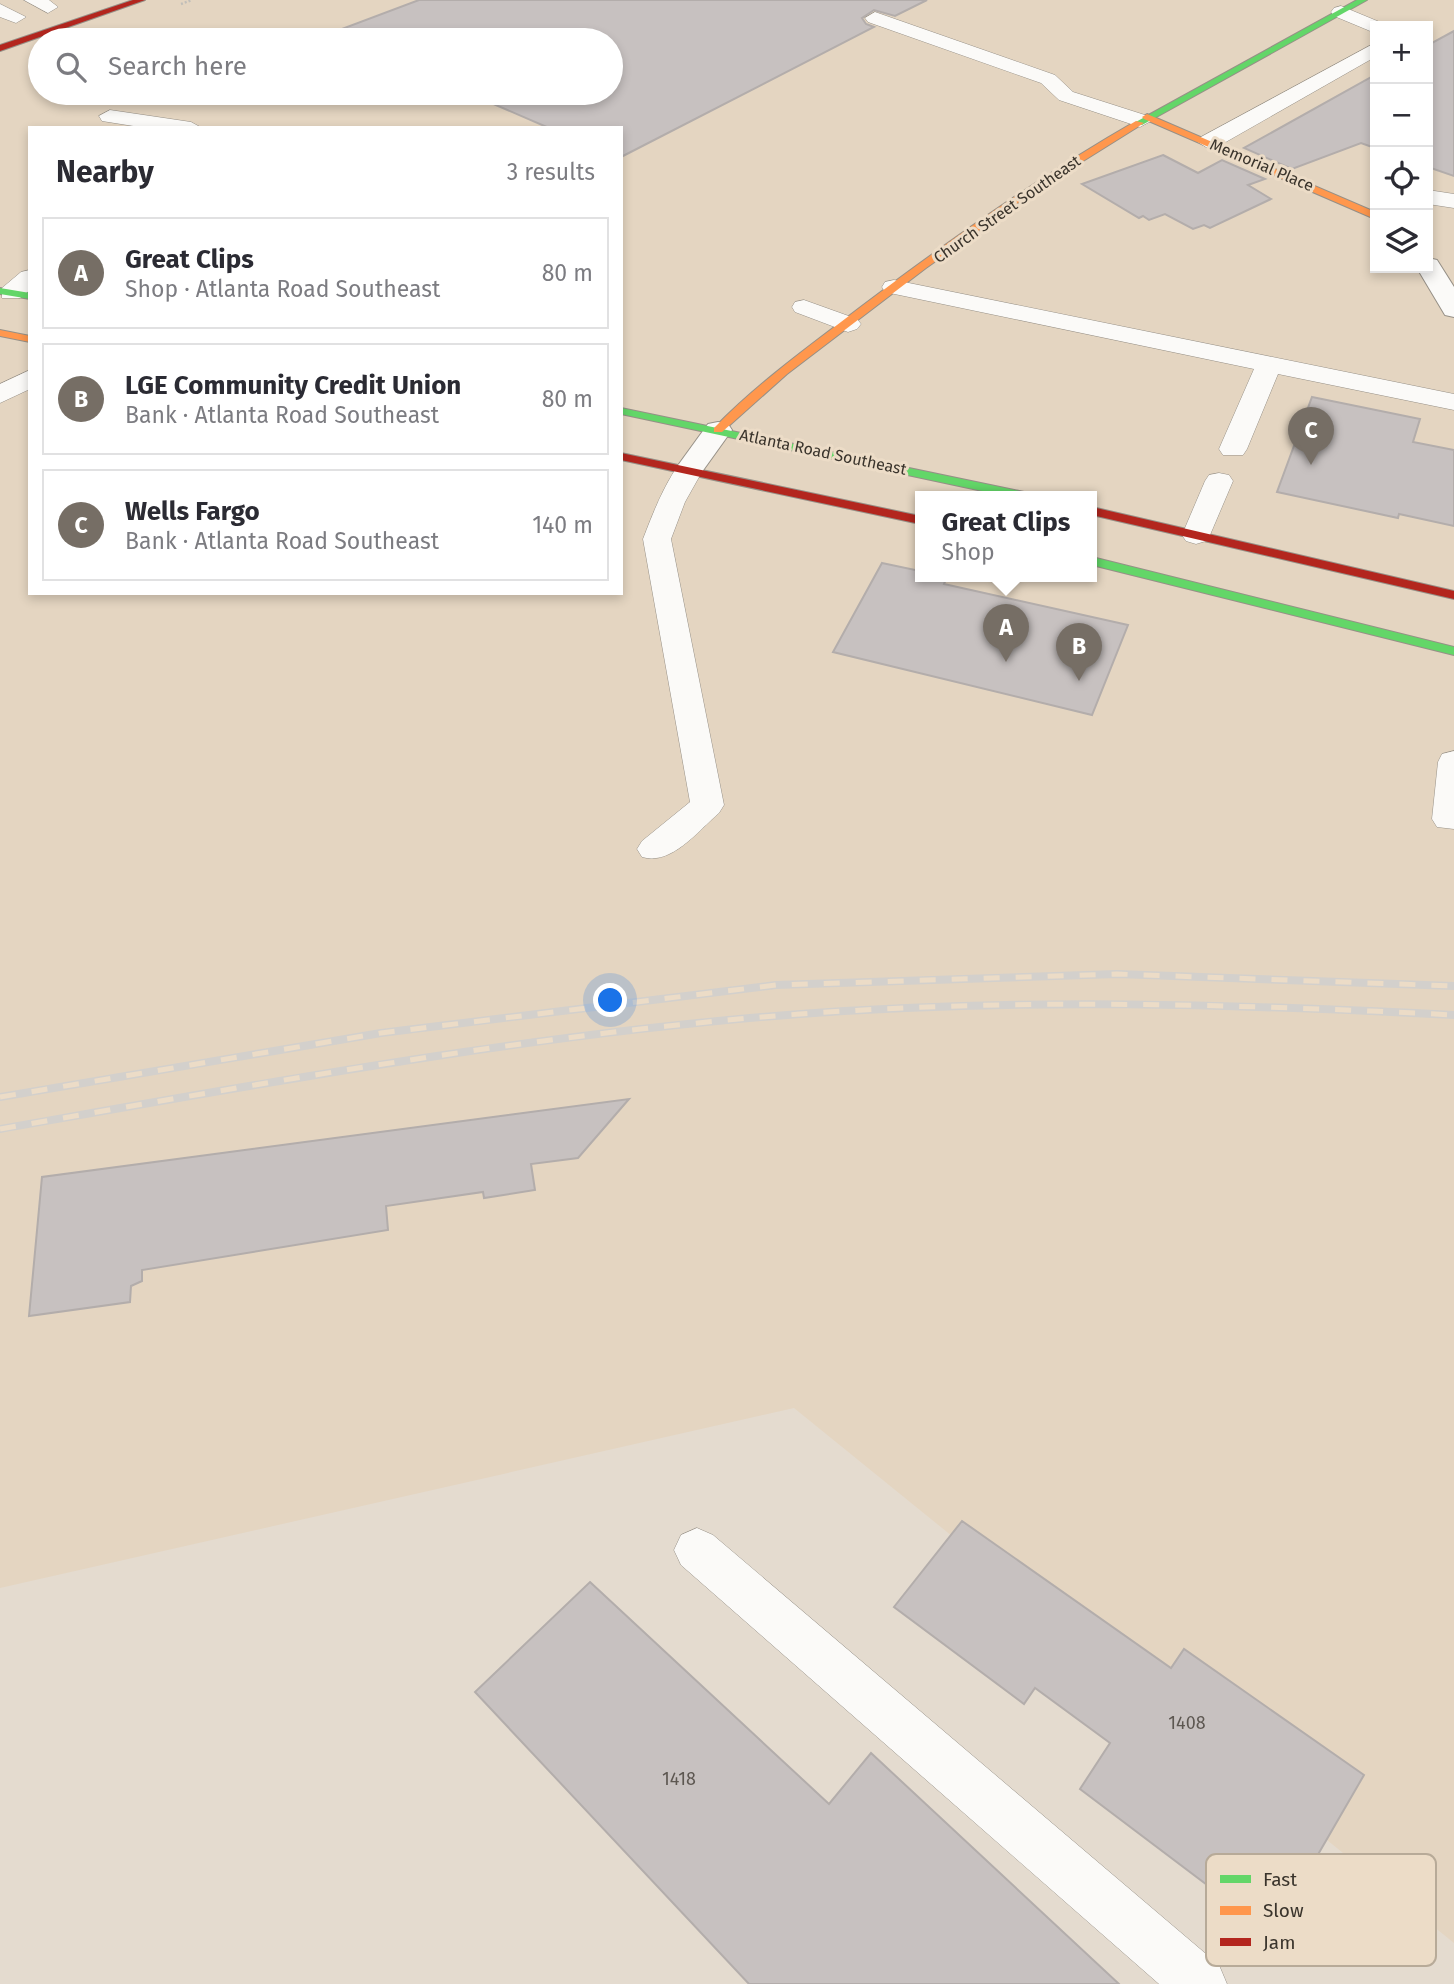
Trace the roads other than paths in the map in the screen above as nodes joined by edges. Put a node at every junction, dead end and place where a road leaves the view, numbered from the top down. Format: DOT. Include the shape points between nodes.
graph roads {
  1 [pos="69,0"];
  2 [pos="141,0"];
  3 [pos="1363,0"];
  4 [pos="41,4"];
  5 [pos="1341,12"];
  6 [pos="5,17"];
  7 [pos="875,18"];
  8 [pos="1370,25"];
  9 [pos="59,28"];
  10 [pos="28,38"];
  11 [pos="0,48"];
  12 [pos="1370,52"];
  13 [pos="110,116"];
  14 [pos="1143,119"];
  15 [pos="178,126"];
  16 [pos="1209,142"];
  17 [pos="1433,198"];
  18 [pos="1454,201"];
  19 [pos="1370,211"];
  20 [pos="1433,273"];
  21 [pos="894,287"];
  22 [pos="804,307"];
  23 [pos="1454,309"];
  24 [pos="848,324"];
  25 [pos="0,333"];
  26 [pos="28,339"];
  27 [pos="1269,364"];
  28 [pos="28,379"];
  29 [pos="0,395"];
  30 [pos="1454,402"];
  31 [pos="623,411"];
  32 [pos="718,430"];
  33 [pos="1233,449"];
  34 [pos="623,456"];
  35 [pos="689,470"];
  36 [pos="1219,481"];
  37 [pos="1001,491"];
  38 [pos="1097,512"];
  39 [pos="915,519"];
  40 [pos="1196,535"];
  41 [pos="1097,562"];
  42 [pos="1454,595"];
  43 [pos="1454,651"];
  44 [pos="1454,762"];
  45 [pos="1449,819"];
  46 [pos="654,849"];
  47 [pos="697,1550"];
  48 [pos="1200,1984"];
  1 -- 4 [label="main road"];
  2 -- 9 [label="main road"];
  3 -- 5 [label="main road, Church Street Southeast"];
  4 -- 6 [label="main road"];
  5 -- 8 [label="lane"];
  5 -- 14 [label="main road, Church Street Southeast"];
  7 -- 14 [label="lane" via="1048,79 1066,96"];
  10 -- 11 [label="main road"];
  12 -- 16 [label="lane"];
  13 -- 15 [label="lane"];
  14 -- 16 [label="main road, Memorial Place"];
  14 -- 21 [label="main road, Church Street Southeast" via="1020,196"];
  16 -- 19 [label="main road, Memorial Place"];
  17 -- 18 [label="lane"];
  20 -- 23 [label="street"];
  21 -- 24 [label="main road, Church Street Southeast"];
  21 -- 27 [label="lane"];
  22 -- 24 [label="lane"];
  24 -- 32 [label="main road, Church Street Southeast" via="746,400"];
  25 -- 26 [label="main road"];
  27 -- 30 [label="lane"];
  27 -- 33 [label="lane"];
  28 -- 29 [label="lane"];
  31 -- 32 [label="main road, Atlanta Road Southeast"];
  32 -- 35 [label="street, Church Street Southeast"];
  32 -- 37 [label="main road, Atlanta Road Southeast"];
  34 -- 35 [label="main road"];
  35 -- 39 [label="main road"];
  35 -- 46 [label="lane" via="657,539 707,805"];
  36 -- 40 [label="lane"];
  38 -- 40 [label="main road"];
  40 -- 42 [label="main road"];
  41 -- 43 [label="main road"];
  44 -- 45 [label="lane"];
  47 -- 48 [label="lane"];
}
